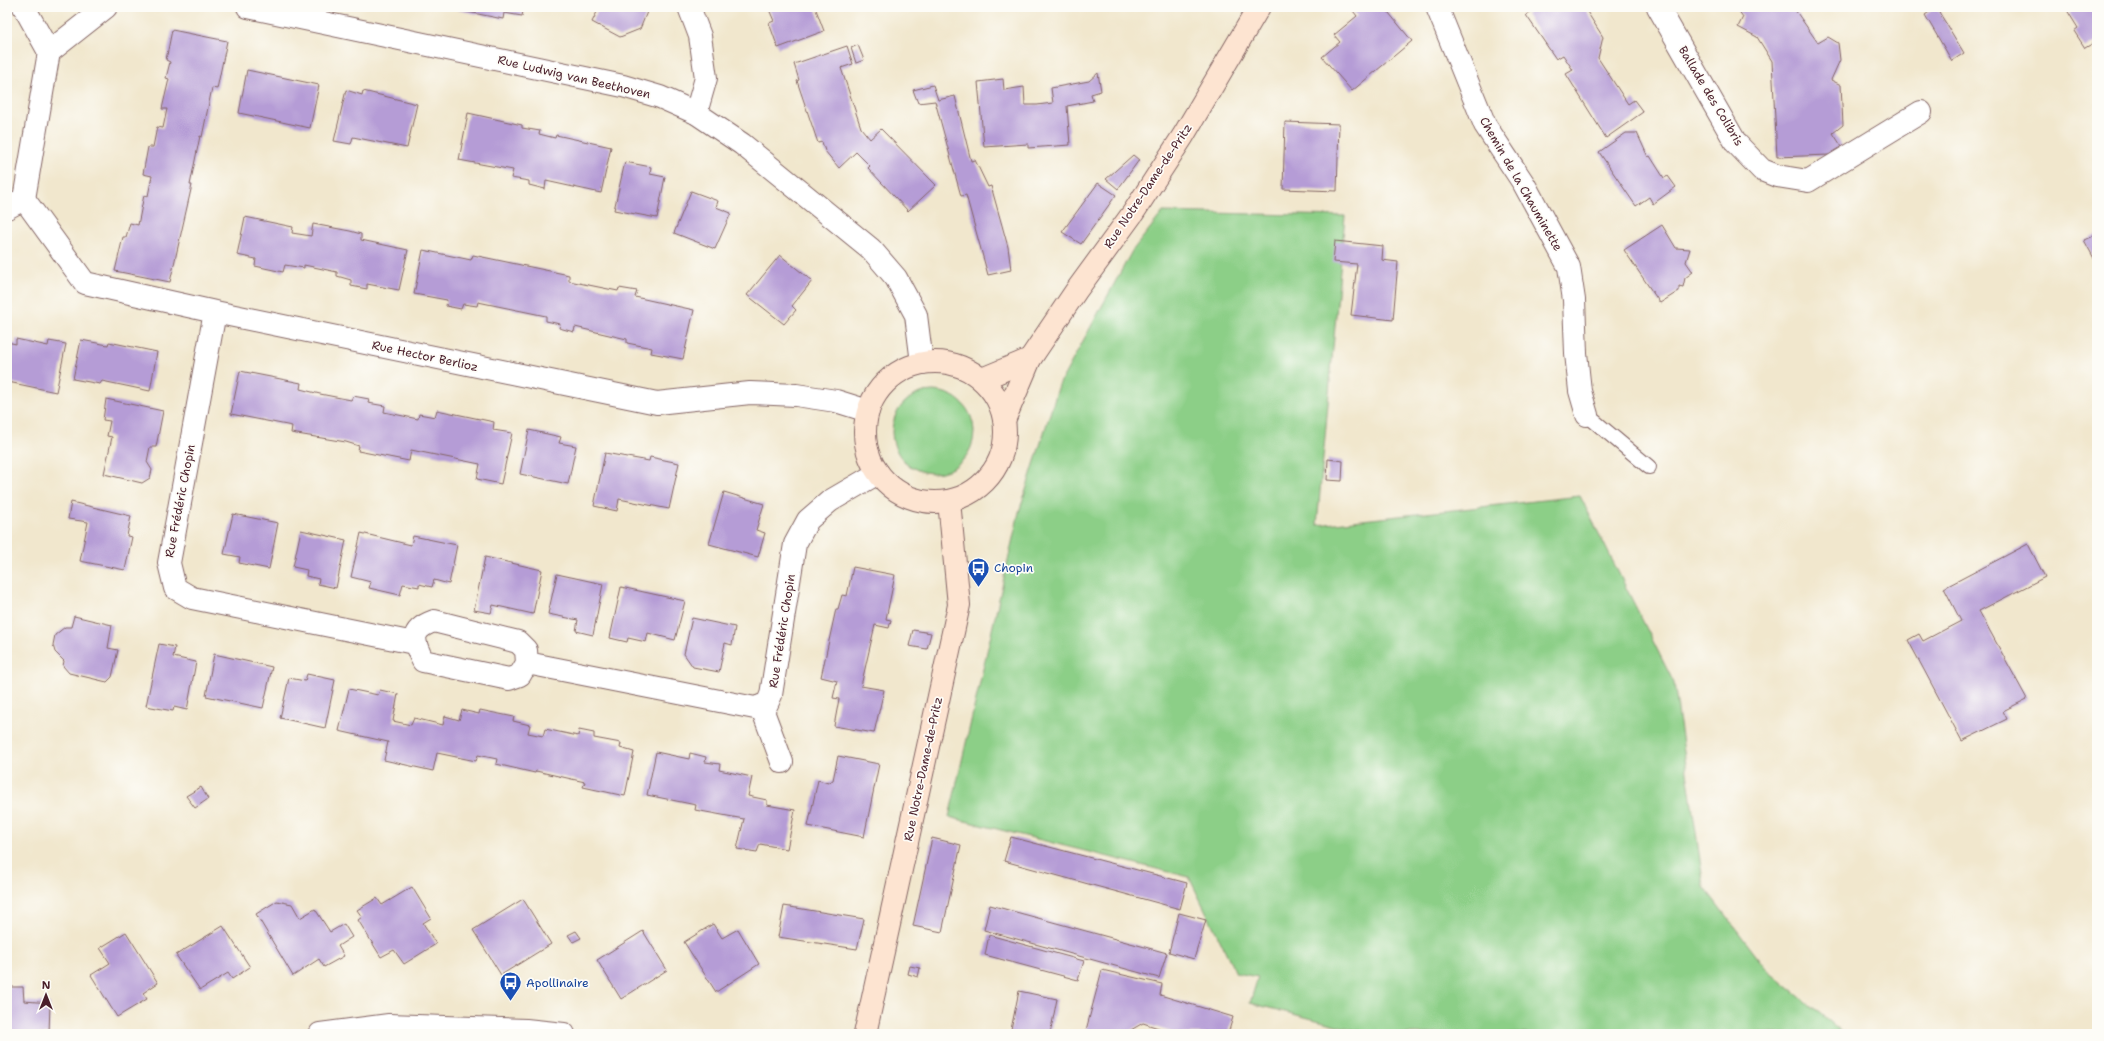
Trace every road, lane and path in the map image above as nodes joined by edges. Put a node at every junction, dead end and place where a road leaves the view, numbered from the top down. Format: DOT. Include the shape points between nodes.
graph roads {
  1 [pos="24,7"];
  2 [pos="106,7"];
  3 [pos="248,7"];
  4 [pos="689,7"];
  5 [pos="1259,7"];
  6 [pos="1437,7"];
  7 [pos="1658,7"];
  8 [pos="49,52"];
  9 [pos="1921,112"];
  10 [pos="696,113"];
  11 [pos="15,203"];
  12 [pos="215,312"];
  13 [pos="1030,359"];
  14 [pos="922,363"];
  15 [pos="982,379"];
  16 [pos="868,411"];
  17 [pos="1587,415"];
  18 [pos="1005,418"];
  19 [pos="1649,467"];
  20 [pos="878,473"];
  21 [pos="949,501"];
  22 [pos="414,643"];
  23 [pos="527,663"];
  24 [pos="761,706"];
  25 [pos="782,762"];
  26 [pos="523,1032"];
  27 [pos="320,1034"];
  28 [pos="564,1034"];
  29 [pos="865,1034"];
  1 -- 8 [label="street"];
  2 -- 8 [label="street"];
  3 -- 10 [label="street, Rue Ludwig van Beethoven" via="622,86"];
  4 -- 10 [label="street" via="700,36 706,78"];
  5 -- 13 [label="street, Rue Notre-Dame-de-Pritz" via="1183,136 1133,213"];
  6 -- 17 [label="street, Chemin de la Chauminette" via="1485,125 1524,184 1568,266 1574,300 1580,391"];
  7 -- 9 [label="street, Ballade des Colibris" via="1736,143 1762,170 1777,176 1808,181"];
  8 -- 11 [label="street"];
  10 -- 14 [label="street, Rue Ludwig van Beethoven" via="742,144 871,249 896,278 916,315"];
  11 -- 12 [label="street, Rue Hector Berlioz" via="85,283"];
  12 -- 16 [label="street, Rue Hector Berlioz" via="657,403 750,392 836,401"];
  12 -- 22 [label="street, Rue Frédéric Chopin" via="169,563 175,588 192,598"];
  13 -- 15 [label="street"];
  13 -- 18 [label="street, Rue Notre-Dame-de-Pritz"];
  14 -- 15 [label="street, Rue Notre-Dame-de-Pritz" via="943,362 964,368"];
  14 -- 16 [label="street, Rue Notre-Dame-de-Pritz" via="904,369 888,379 876,394"];
  15 -- 18 [label="street, Rue Notre-Dame-de-Pritz" via="997,397"];
  16 -- 20 [label="street, Rue Notre-Dame-de-Pritz" via="865,432 868,454"];
  17 -- 19 [label="lane"];
  18 -- 21 [label="street, Rue Notre-Dame-de-Pritz" via="1006,440 1000,462 988,480 970,494"];
  20 -- 21 [label="street, Rue Notre-Dame-de-Pritz" via="892,488 910,498 929,502"];
  20 -- 24 [label="street, Rue Frédéric Chopin" via="830,501 808,520 795,544 771,695 767,704"];
  21 -- 29 [label="street, Rue Notre-Dame-de-Pritz" via="959,605"];
  22 -- 23 [label="street" via="423,660 509,679 520,675"];
  22 -- 23 [label="street" via="416,634 422,626 434,621 518,642 526,650"];
  23 -- 24 [label="street" via="755,708"];
  24 -- 25 [label="street"];
  26 -- 27 [label="street" via="388,1025"];
  26 -- 28 [label="street"];
}
